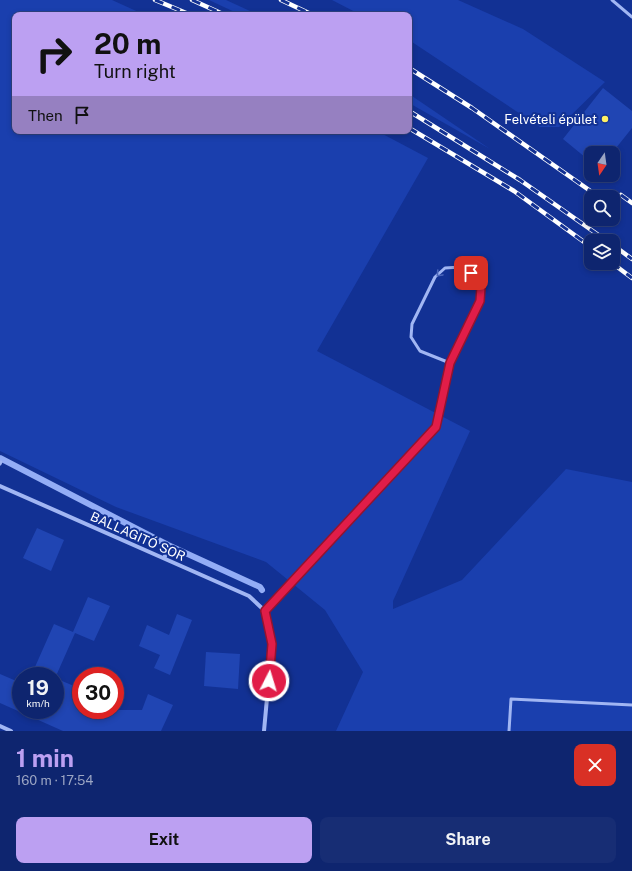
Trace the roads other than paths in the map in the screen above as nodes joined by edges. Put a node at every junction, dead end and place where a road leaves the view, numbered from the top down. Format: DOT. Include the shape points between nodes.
graph roads {
  1 [pos="612,0"];
  2 [pos="632,17"];
  3 [pos="450,363"];
  4 [pos="0,486"];
  5 [pos="168,550"];
  6 [pos="164,558"];
  7 [pos="265,611"];
  8 [pos="632,705"];
  9 [pos="0,726"];
  10 [pos="11,731"];
  11 [pos="264,731"];
  12 [pos="508,731"];
  1 -- 2 [label="lane"];
  3 -- 3 [label="lane, one-way" via="480,301 481,287 471,273 461,267 445,268 435,277 412,324 411,337 420,351"];
  3 -- 7 [label="lane" via="436,427"];
  4 -- 6 [label="street, BALLAGITÓ SOR"];
  5 -- 6 [label="street"];
  6 -- 7 [label="street, BALLAGITÓ SOR" via="249,596"];
  7 -- 11 [label="street" via="272,644"];
  8 -- 12 [label="lane" via="511,699"];
  9 -- 10 [label="street"];
}
